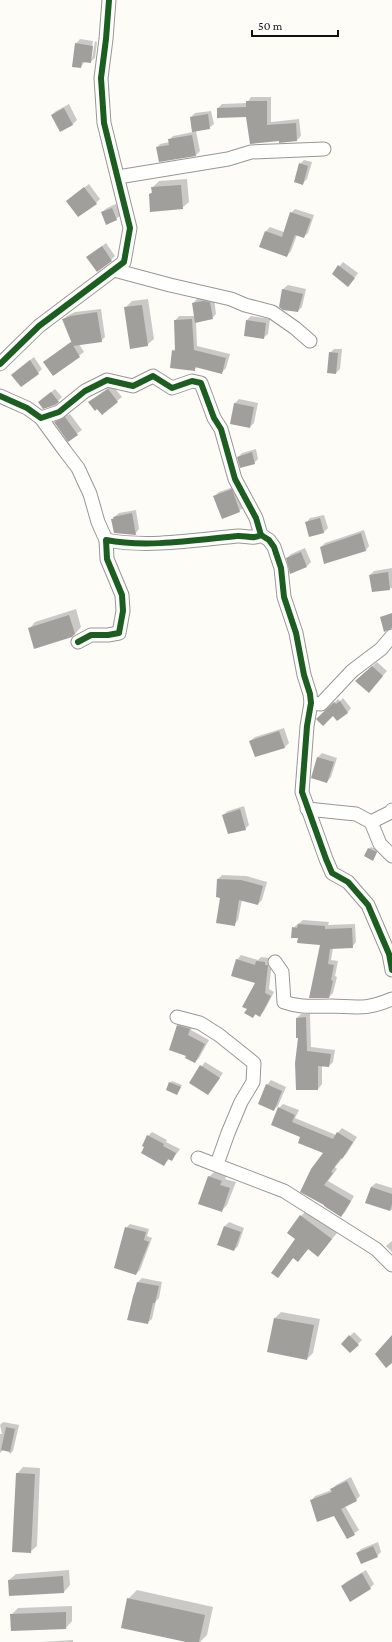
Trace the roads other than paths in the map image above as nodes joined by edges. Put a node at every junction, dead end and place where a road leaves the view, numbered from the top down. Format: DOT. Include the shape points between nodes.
graph roads {
  1 [pos="109,0"];
  2 [pos="324,149"];
  3 [pos="118,177"];
  4 [pos="114,270"];
  5 [pos="310,341"];
  6 [pos="0,364"];
  7 [pos="0,396"];
  8 [pos="41,418"];
  9 [pos="261,535"];
  10 [pos="106,540"];
  11 [pos="392,636"];
  12 [pos="78,642"];
  13 [pos="311,703"];
  14 [pos="307,809"];
  15 [pos="392,810"];
  16 [pos="371,822"];
  17 [pos="392,856"];
  18 [pos="275,962"];
  19 [pos="392,970"];
  20 [pos="392,999"];
  21 [pos="177,1017"];
  22 [pos="198,1158"];
  23 [pos="217,1164"];
  24 [pos="392,1266"];
  1 -- 3 [label="street" via="101,78 104,123"];
  2 -- 3 [label="street" via="251,152 228,159"];
  3 -- 4 [label="street" via="130,228 124,262"];
  4 -- 5 [label="street" via="231,299 272,312"];
  4 -- 6 [label="street" via="39,326"];
  7 -- 8 [label="street"];
  8 -- 9 [label="street" via="59,412 85,391 107,380 133,386 153,376 172,388 192,381 201,383 214,418 221,429 235,479 256,518"];
  8 -- 10 [label="street" via="78,468"];
  9 -- 10 [label="street" via="256,538 239,536 139,543"];
  9 -- 13 [label="street" via="274,546 281,568 284,597 296,633"];
  10 -- 12 [label="street" via="107,560 122,595 123,611 119,632 91,635"];
  11 -- 13 [label="street" via="381,649 352,671 321,704"];
  13 -- 14 [label="street" via="302,792"];
  14 -- 16 [label="street" via="356,814"];
  14 -- 19 [label="street" via="332,873 348,882 368,905 389,954"];
  15 -- 16 [label="street"];
  16 -- 17 [label="street" via="380,844"];
  18 -- 20 [label="street" via="282,972 284,1002 293,1005 310,1008 357,1008 371,1007"];
  21 -- 23 [label="street" via="200,1023 254,1064 253,1082 241,1102"];
  22 -- 23 [label="street"];
  23 -- 24 [label="street" via="284,1191 376,1249"];
}
